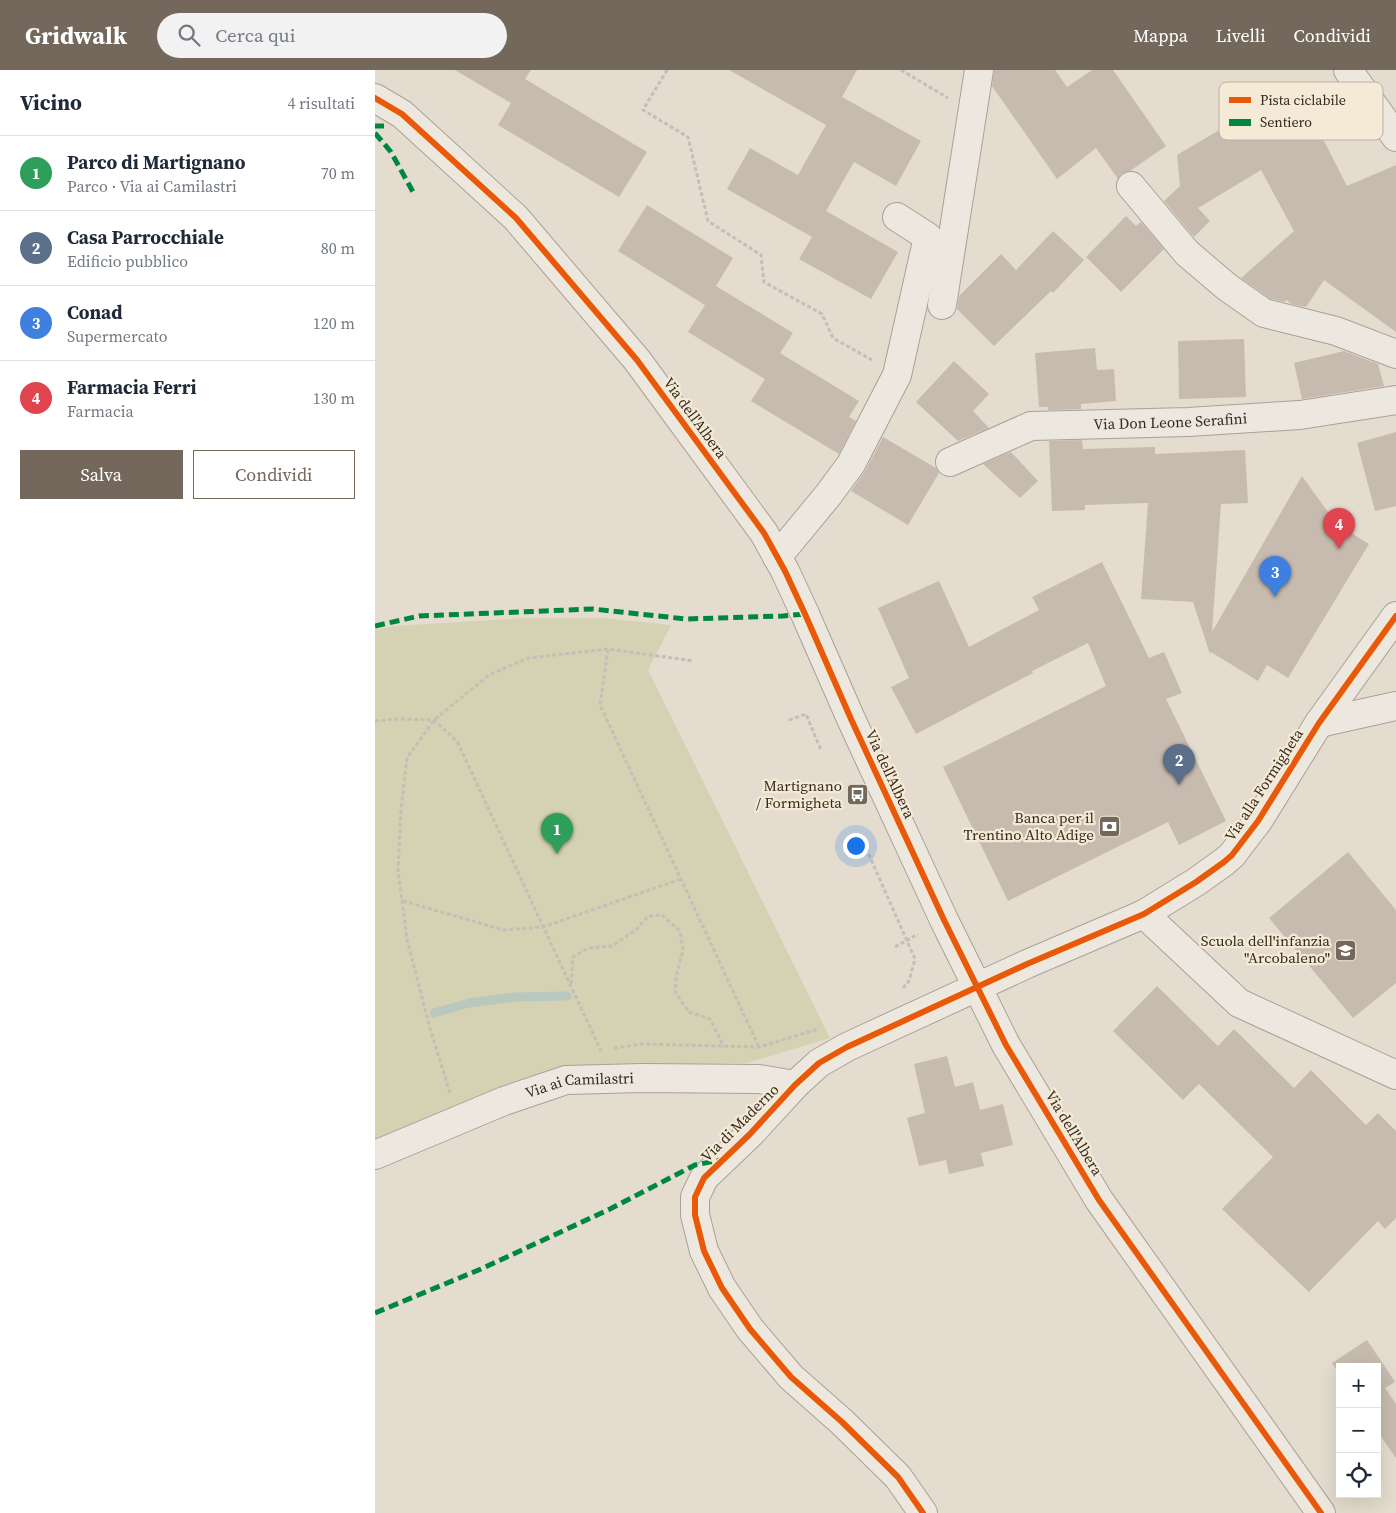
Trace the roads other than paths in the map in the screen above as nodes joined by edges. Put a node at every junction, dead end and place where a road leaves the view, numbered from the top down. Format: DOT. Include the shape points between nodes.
graph roads {
  1 [pos="979,70"];
  2 [pos="1348,70"];
  3 [pos="1357,82"];
  4 [pos="375,98"];
  5 [pos="1383,119"];
  6 [pos="1396,137"];
  7 [pos="1131,186"];
  8 [pos="897,217"];
  9 [pos="942,305"];
  10 [pos="1396,354"];
  11 [pos="1396,400"];
  12 [pos="950,462"];
  13 [pos="777,558"];
  14 [pos="1396,616"];
  15 [pos="1396,706"];
  16 [pos="1319,723"];
  17 [pos="1144,914"];
  18 [pos="977,986"];
  19 [pos="1396,1075"];
  20 [pos="795,1085"];
  21 [pos="375,1155"];
  22 [pos="923,1513"];
  23 [pos="1321,1513"];
  1 -- 9 [label="street"];
  2 -- 3 [label="street"];
  4 -- 13 [label="street, Via dell'Albera" via="402,114 516,218 637,360 764,534"];
  5 -- 6 [label="street"];
  7 -- 10 [label="street" via="1187,252 1227,287 1265,313 1336,331"];
  8 -- 13 [label="street" via="928,238 897,375 851,464"];
  11 -- 12 [label="street, Via Don Leone Serafini" via="1300,415 1031,426"];
  13 -- 18 [label="street, Via dell'Albera"];
  14 -- 16 [label="street, Via alla Formigheta"];
  15 -- 16 [label="street"];
  16 -- 17 [label="street, Via alla Formigheta" via="1258,821 1232,855"];
  17 -- 18 [label="street, Via alla Formigheta"];
  17 -- 19 [label="street" via="1239,1003"];
  18 -- 20 [label="street, Via di Maderno" via="847,1047 819,1063"];
  18 -- 23 [label="street, Via dell'Albera" via="1006,1044 1099,1200"];
  20 -- 21 [label="street, Via ai Camilastri" via="759,1079 566,1080 504,1100"];
  20 -- 22 [label="street, Via di Maderno" via="704,1178 695,1197 695,1215 704,1250 722,1288 749,1329 791,1377 898,1477"];
}
